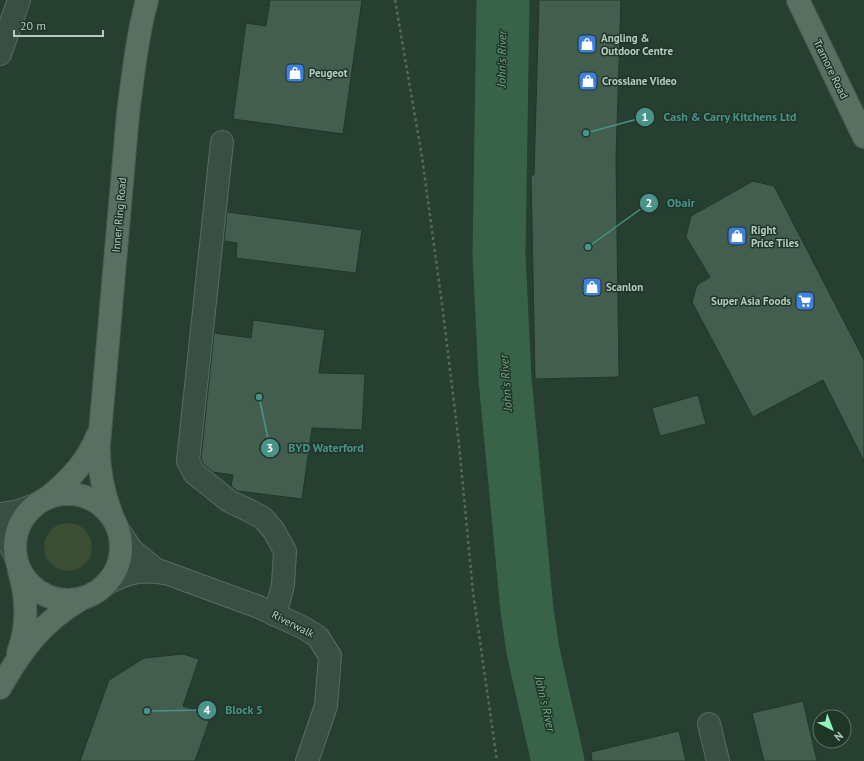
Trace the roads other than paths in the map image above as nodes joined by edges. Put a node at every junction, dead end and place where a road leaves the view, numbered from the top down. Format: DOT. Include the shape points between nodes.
graph roads {
  1 [pos="19,0"];
  2 [pos="147,0"];
  3 [pos="798,0"];
  4 [pos="0,54"];
  5 [pos="864,137"];
  6 [pos="222,142"];
  7 [pos="99,431"];
  8 [pos="41,501"];
  9 [pos="0,514"];
  10 [pos="116,524"];
  11 [pos="0,532"];
  12 [pos="17,561"];
  13 [pos="168,574"];
  14 [pos="106,584"];
  15 [pos="84,598"];
  16 [pos="275,615"];
  17 [pos="15,661"];
  18 [pos="0,688"];
  19 [pos="709,724"];
  20 [pos="308,761"];
  21 [pos="718,761"];
  1 -- 4 [label="street"];
  2 -- 7 [label="main road, Inner Ring Road" via="128,114"];
  3 -- 5 [label="main road, Tramore Road"];
  6 -- 16 [label="street" via="188,461 194,473 229,501 262,518 274,531 285,551 283,585"];
  7 -- 8 [label="main road, Inner Ring Road" via="89,454 75,474"];
  7 -- 10 [label="main road, Inner Ring Road" via="99,469 104,492"];
  8 -- 9 [label="street" via="15,512"];
  8 -- 10 [label="main road" via="62,494 91,498 103,506"];
  8 -- 12 [label="main road" via="24,516 17,529"];
  10 -- 13 [label="street" via="139,557 155,569"];
  10 -- 14 [label="main road" via="122,546 114,574"];
  11 -- 12 [label="street" via="10,545"];
  12 -- 15 [label="main road" via="25,579 45,595 71,600"];
  12 -- 17 [label="main road" via="24,594 25,619 22,641"];
  13 -- 14 [label="street" via="132,572"];
  13 -- 16 [label="street, Riverwalk"];
  14 -- 15 [label="main road"];
  15 -- 17 [label="main road" via="47,623"];
  16 -- 20 [label="street, Riverwalk" via="318,637 330,656 326,706"];
  17 -- 18 [label="main road"];
  19 -- 21 [label="street"];
}
